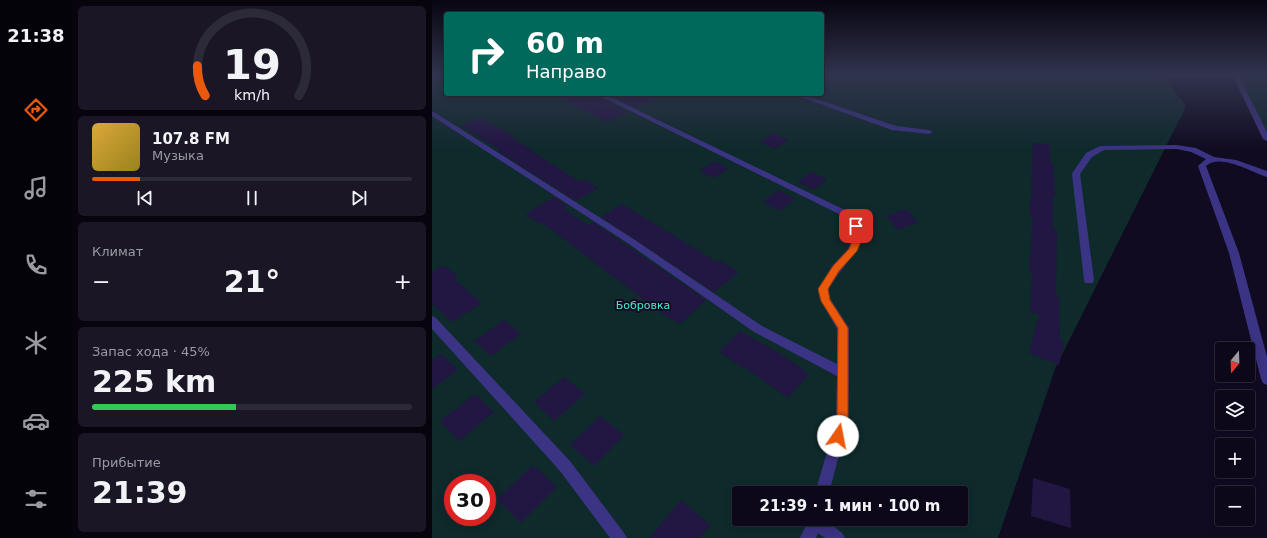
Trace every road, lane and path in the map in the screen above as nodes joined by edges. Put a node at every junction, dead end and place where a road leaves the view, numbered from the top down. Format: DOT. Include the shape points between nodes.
graph roads {
  1 [pos="610,99"];
  2 [pos="810,99"];
  3 [pos="1247,99"];
  4 [pos="432,113"];
  5 [pos="929,132"];
  6 [pos="1267,139"];
  7 [pos="1212,159"];
  8 [pos="1267,174"];
  9 [pos="1089,280"];
  10 [pos="432,321"];
  11 [pos="843,374"];
  12 [pos="1267,380"];
  13 [pos="824,486"];
  14 [pos="813,526"];
  15 [pos="823,526"];
  16 [pos="618,538"];
  17 [pos="808,538"];
  18 [pos="837,538"];
  1 -- 11 [label="street" via="846,214 856,226 857,239 852,251 823,289 826,301 843,328"];
  2 -- 5 [label="street" via="895,128"];
  3 -- 6 [label="street"];
  4 -- 11 [label="street" via="630,240 758,329"];
  7 -- 8 [label="street" via="1222,159"];
  7 -- 9 [label="street" via="1193,150 1176,148 1103,148 1089,155 1076,174"];
  7 -- 12 [label="street" via="1204,162 1202,166 1234,253"];
  10 -- 16 [label="street" via="565,466"];
  11 -- 13 [label="street" via="842,421"];
  14 -- 17 [label="street"];
  15 -- 18 [label="street"];
}
